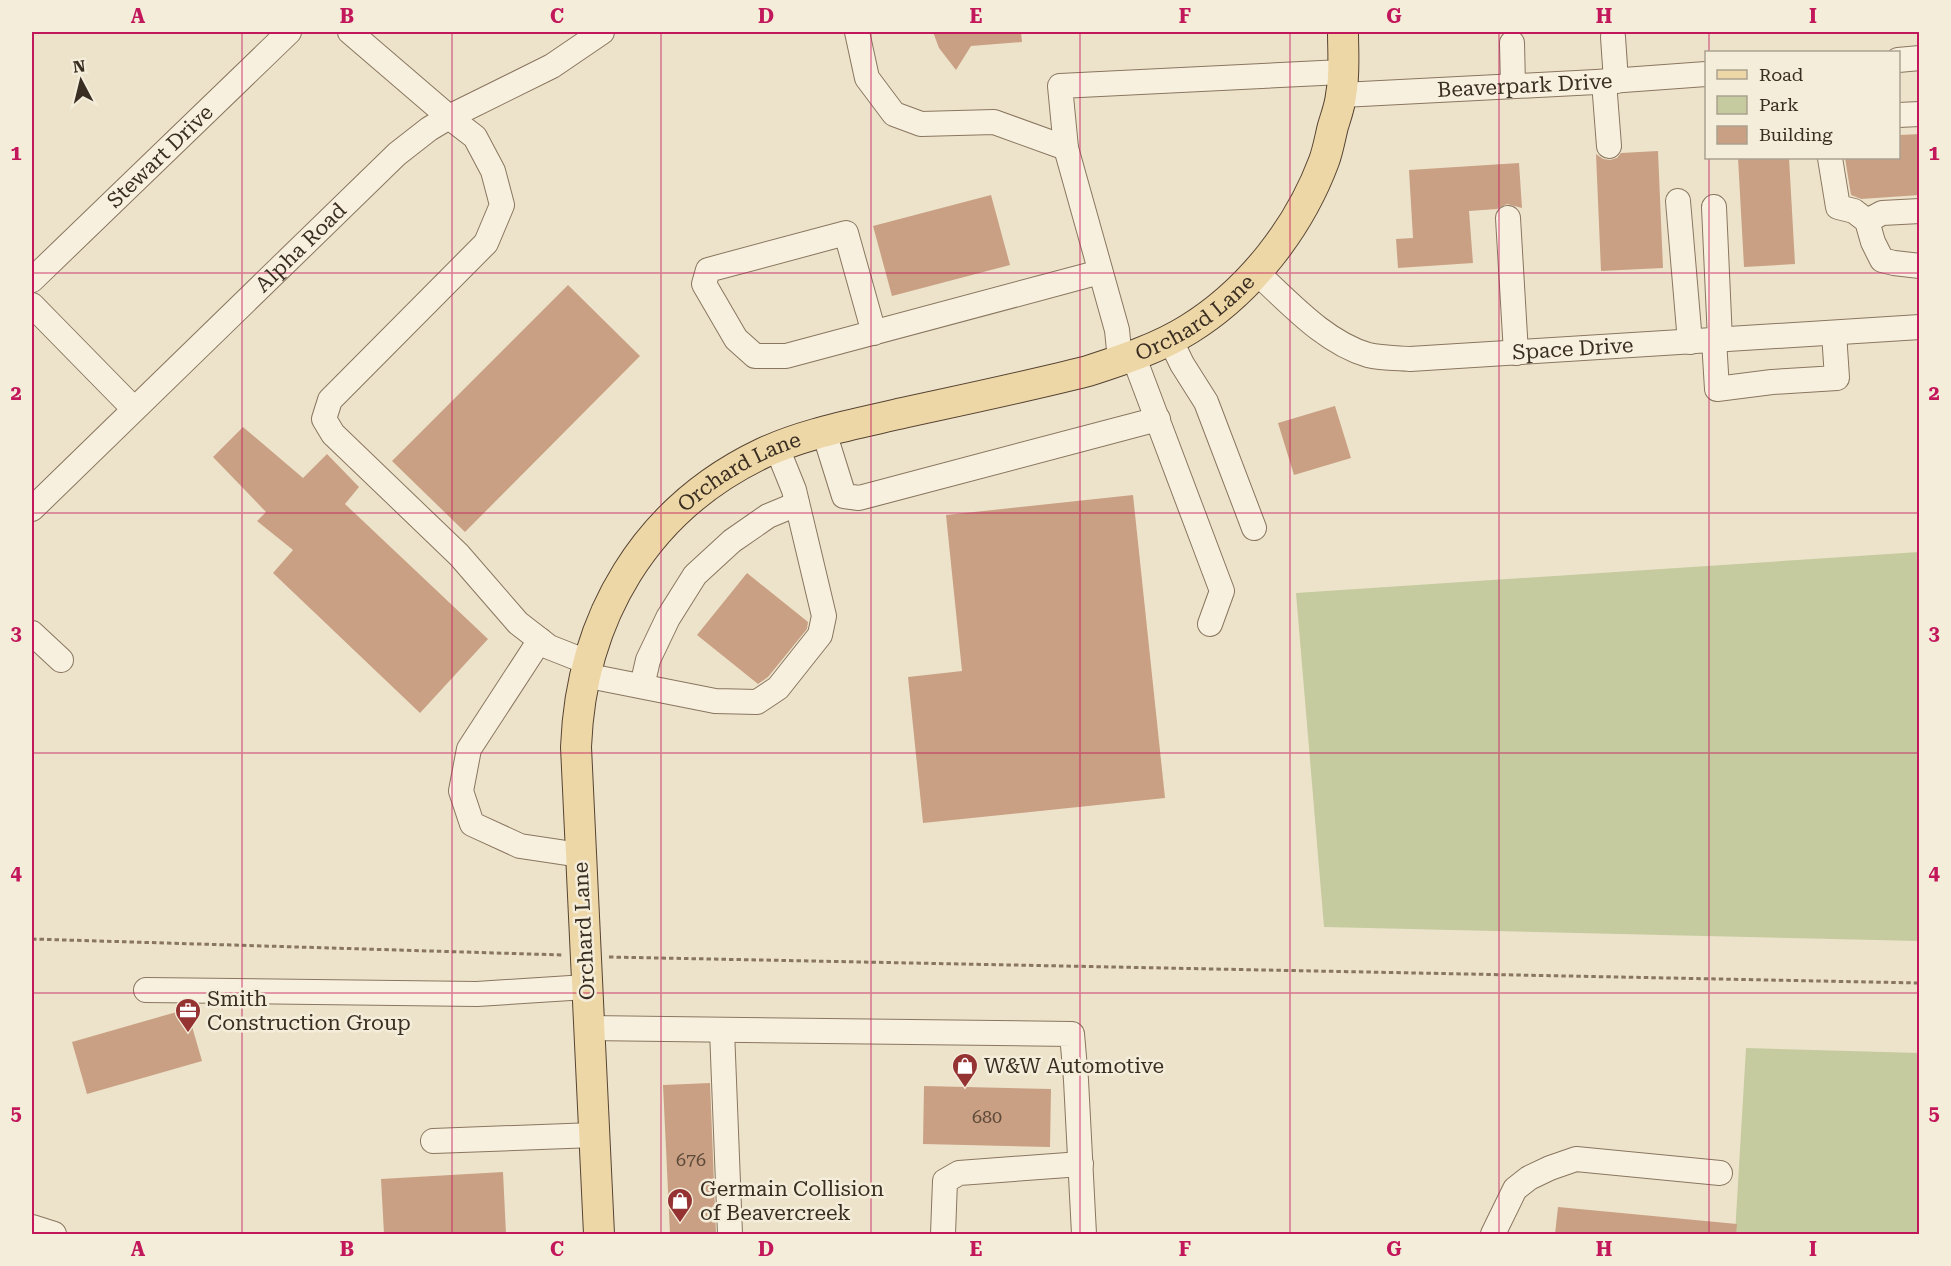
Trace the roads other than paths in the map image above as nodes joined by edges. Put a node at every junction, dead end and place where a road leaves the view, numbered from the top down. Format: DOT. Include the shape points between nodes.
graph roads {
  1 [pos="289,32"];
  2 [pos="350,32"];
  3 [pos="602,32"];
  4 [pos="857,32"];
  5 [pos="1343,32"];
  6 [pos="1613,37"];
  7 [pos="1512,43"];
  8 [pos="1920,58"];
  9 [pos="1900,60"];
  10 [pos="1705,74"];
  11 [pos="1610,81"];
  12 [pos="1342,83"];
  13 [pos="1513,86"];
  14 [pos="1920,114"];
  15 [pos="1900,115"];
  16 [pos="449,117"];
  17 [pos="1609,146"];
  18 [pos="1066,148"];
  19 [pos="1830,159"];
  20 [pos="1678,201"];
  21 [pos="1714,207"];
  22 [pos="1920,211"];
  23 [pos="1508,218"];
  24 [pos="1867,221"];
  25 [pos="1920,266"];
  26 [pos="1100,272"];
  27 [pos="1256,272"];
  28 [pos="32,280"];
  29 [pos="32,305"];
  30 [pos="1920,327"];
  31 [pos="874,333"];
  32 [pos="1834,333"];
  33 [pos="1170,339"];
  34 [pos="1717,340"];
  35 [pos="1690,342"];
  36 [pos="1516,353"];
  37 [pos="1127,358"];
  38 [pos="134,409"];
  39 [pos="1158,419"];
  40 [pos="824,432"];
  41 [pos="777,448"];
  42 [pos="797,504"];
  43 [pos="32,509"];
  44 [pos="1254,528"];
  45 [pos="1210,624"];
  46 [pos="32,633"];
  47 [pos="540,640"];
  48 [pos="61,660"];
  49 [pos="586,668"];
  50 [pos="642,686"];
  51 [pos="580,855"];
  52 [pos="586,987"];
  53 [pos="146,990"];
  54 [pos="588,1028"];
  55 [pos="722,1030"];
  56 [pos="594,1135"];
  57 [pos="433,1141"];
  58 [pos="1081,1164"];
  59 [pos="1720,1173"];
  60 [pos="32,1227"];
  61 [pos="54,1234"];
  62 [pos="599,1234"];
  63 [pos="730,1234"];
  64 [pos="943,1234"];
  65 [pos="1084,1234"];
  66 [pos="1493,1234"];
  1 -- 28 [label="street, Stewart Drive"];
  2 -- 16 [label="street"];
  3 -- 16 [label="street, Alpha Road" via="552,66"];
  4 -- 18 [label="street" via="867,78 894,114 921,124 994,122"];
  5 -- 12 [label="main road, Orchard Lane"];
  6 -- 11 [label="street"];
  7 -- 13 [label="street"];
  8 -- 9 [label="street"];
  10 -- 11 [label="street, Beaverpark Drive"];
  11 -- 13 [label="street, Beaverpark Drive"];
  11 -- 17 [label="street"];
  12 -- 13 [label="street, Beaverpark Drive"];
  12 -- 18 [label="street, Beaverpark Drive" via="1060,86"];
  12 -- 27 [label="main road, Orchard Lane" via="1318,176 1302,208"];
  14 -- 15 [label="street"];
  16 -- 38 [label="street, Alpha Road" via="397,154"];
  16 -- 47 [label="street" via="475,137 493,171 502,205 486,243 330,400 324,418 333,434 459,555 518,623"];
  18 -- 26 [label="street"];
  19 -- 24 [label="street" via="1839,207 1854,211"];
  20 -- 35 [label="street"];
  21 -- 34 [label="street"];
  22 -- 24 [label="street" via="1882,213"];
  23 -- 36 [label="street"];
  24 -- 25 [label="street" via="1882,260"];
  26 -- 31 [label="street"];
  26 -- 37 [label="street"];
  27 -- 33 [label="main road, Orchard Lane" via="1218,308"];
  27 -- 36 [label="street, Space Drive" via="1326,334 1371,356 1410,359"];
  29 -- 38 [label="street"];
  30 -- 32 [label="street, Space Drive"];
  31 -- 31 [label="street" via="786,356 755,356 736,339 705,284 708,270 846,233"];
  32 -- 34 [label="street, Space Drive"];
  32 -- 34 [label="street" via="1836,378 1717,389"];
  33 -- 37 [label="main road, Orchard Lane"];
  33 -- 44 [label="street" via="1206,402"];
  34 -- 35 [label="street, Space Drive"];
  35 -- 36 [label="street, Space Drive"];
  37 -- 39 [label="street"];
  37 -- 40 [label="main road, Orchard Lane" via="1064,377"];
  38 -- 43 [label="street, Alpha Road"];
  39 -- 40 [label="street" via="860,498 844,496"];
  39 -- 45 [label="street" via="1222,591"];
  40 -- 41 [label="main road, Orchard Lane"];
  41 -- 42 [label="street"];
  41 -- 49 [label="main road, Orchard Lane" via="721,477 664,525 620,584 597,630"];
  42 -- 50 [label="street" via="768,516 732,541 695,575 668,618 648,660"];
  42 -- 50 [label="street" via="824,616 820,635 778,688 757,702 715,701"];
  46 -- 48 [label="street"];
  47 -- 49 [label="street"];
  47 -- 51 [label="street" via="469,749 461,791 472,824 520,846"];
  49 -- 50 [label="street"];
  49 -- 51 [label="main road, Orchard Lane" via="576,747"];
  51 -- 52 [label="main road, Orchard Lane"];
  52 -- 53 [label="street" via="477,994"];
  52 -- 54 [label="main road, Orchard Lane"];
  54 -- 55 [label="street"];
  54 -- 56 [label="main road, Orchard Lane"];
  55 -- 58 [label="street" via="1072,1034"];
  55 -- 63 [label="street"];
  56 -- 57 [label="street"];
  56 -- 62 [label="main road, Orchard Lane"];
  58 -- 64 [label="street" via="958,1173 945,1181"];
  58 -- 65 [label="street"];
  59 -- 66 [label="street" via="1576,1159 1529,1178 1515,1189"];
  60 -- 61 [label="street"];
}
